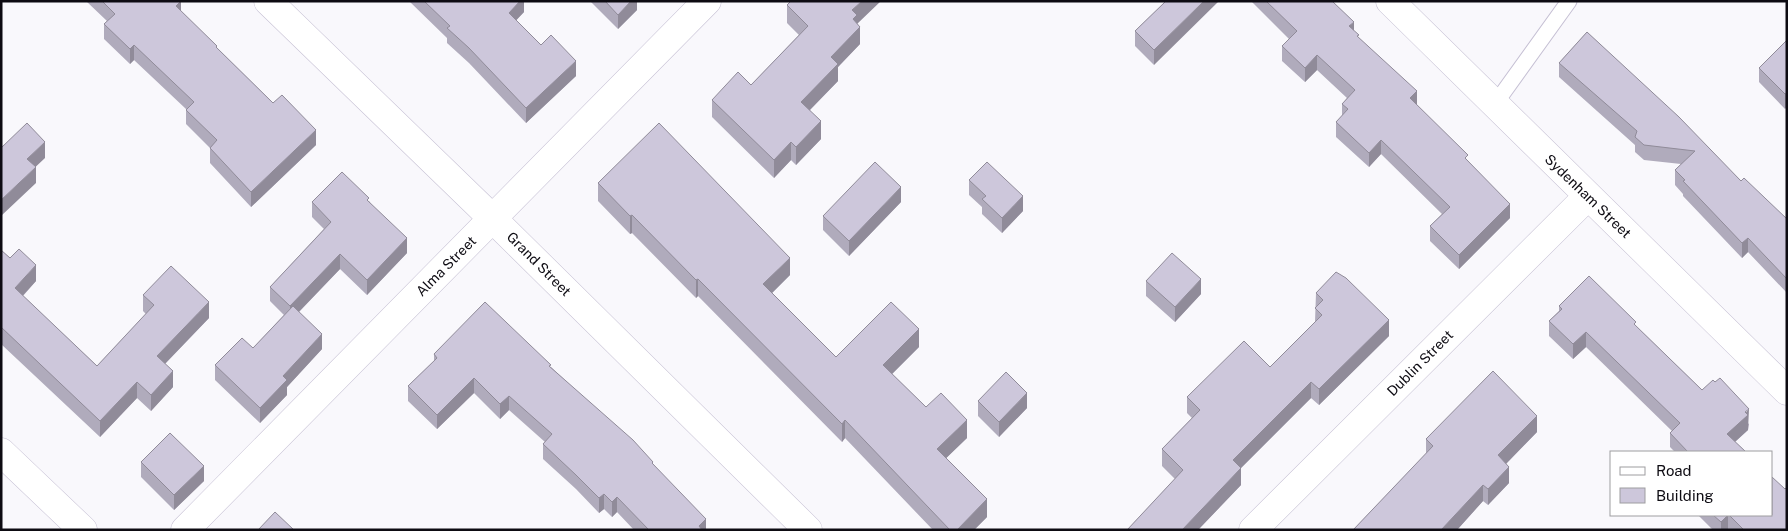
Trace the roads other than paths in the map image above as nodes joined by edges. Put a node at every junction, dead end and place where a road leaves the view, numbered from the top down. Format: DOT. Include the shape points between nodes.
graph roads {
  1 [pos="268,1"];
  2 [pos="707,1"];
  3 [pos="1390,1"];
  4 [pos="1569,1"];
  5 [pos="1495,104"];
  6 [pos="1588,196"];
  7 [pos="493,219"];
  8 [pos="1787,391"];
  9 [pos="1,452"];
  10 [pos="83,530"];
  11 [pos="185,530"];
  12 [pos="808,530"];
  13 [pos="1252,530"];
  1 -- 7 [label="street, Grand Street"];
  2 -- 7 [label="street, Alma Street"];
  3 -- 5 [label="street, Sydenham Street"];
  4 -- 5 [label="lane"];
  5 -- 6 [label="street, Sydenham Street"];
  6 -- 8 [label="street, Sydenham Street"];
  6 -- 13 [label="street, Dublin Street"];
  7 -- 11 [label="street, Alma Street"];
  7 -- 12 [label="street, Grand Street"];
  9 -- 10 [label="street"];
}
